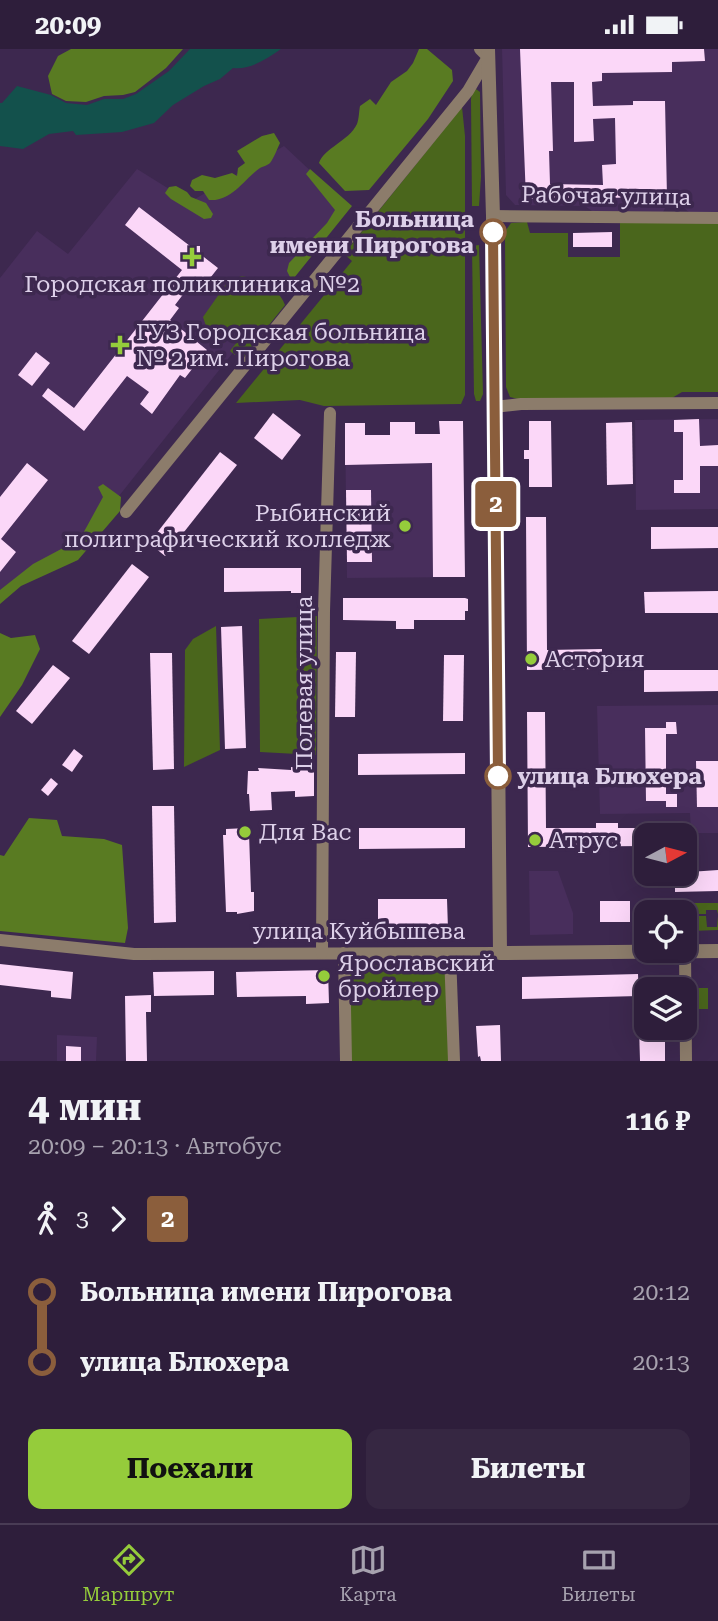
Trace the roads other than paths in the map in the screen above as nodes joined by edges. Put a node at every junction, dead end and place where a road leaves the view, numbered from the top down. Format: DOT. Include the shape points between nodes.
graph roads {
  1 [pos="485,52"];
  2 [pos="493,216"];
  3 [pos="718,218"];
  4 [pos="718,403"];
  5 [pos="494,407"];
  6 [pos="330,413"];
  7 [pos="126,512"];
  8 [pos="0,940"];
  9 [pos="697,951"];
  10 [pos="718,951"];
  11 [pos="634,952"];
  12 [pos="321,953"];
  13 [pos="344,953"];
  14 [pos="500,953"];
  15 [pos="450,954"];
  16 [pos="685,963"];
  17 [pos="346,1061"];
  18 [pos="454,1061"];
  19 [pos="686,1061"];
  1 -- 2 [label="street"];
  1 -- 7 [label="street" via="468,91"];
  2 -- 3 [label="street, Рабочая улица"];
  2 -- 5 [label="street"];
  4 -- 5 [label="street"];
  5 -- 14 [label="street"];
  6 -- 12 [label="street, Полевая улица"];
  8 -- 12 [label="street, улица Куйбышева" via="115,953"];
  9 -- 10 [label="street, улица Куйбышева"];
  11 -- 14 [label="street, улица Куйбышева"];
  12 -- 13 [label="street, улица Куйбышева"];
  13 -- 15 [label="street, улица Куйбышева"];
  13 -- 17 [label="street"];
  14 -- 15 [label="street, улица Куйбышева"];
  15 -- 18 [label="street"];
  16 -- 19 [label="street"];
}
